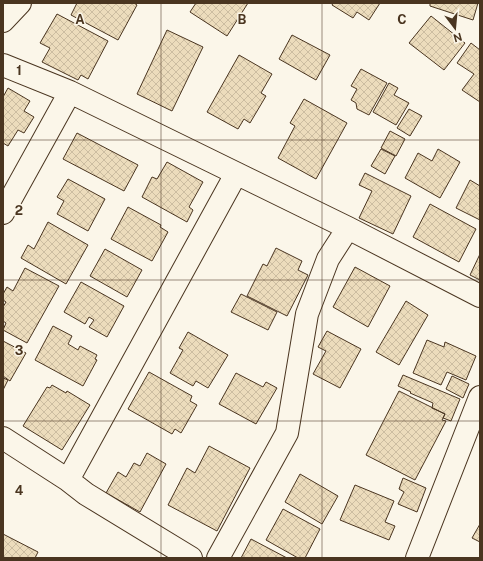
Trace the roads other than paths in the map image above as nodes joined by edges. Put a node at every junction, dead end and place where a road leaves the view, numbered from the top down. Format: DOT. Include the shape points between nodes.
graph roads {
  1 [pos="20,3"];
  2 [pos="3,21"];
  3 [pos="3,65"];
  4 [pos="70,92"];
  5 [pos="236,174"];
  6 [pos="3,213"];
  7 [pos="348,228"];
  8 [pos="480,296"];
  9 [pos="480,397"];
  10 [pos="3,438"];
  11 [pos="68,480"];
  12 [pos="191,558"];
  13 [pos="218,558"];
  14 [pos="418,558"];
  1 -- 2 [label="street"];
  3 -- 4 [label="street"];
  4 -- 5 [label="street"];
  4 -- 6 [label="street"];
  5 -- 7 [label="street"];
  5 -- 11 [label="street"];
  7 -- 8 [label="street"];
  7 -- 13 [label="street" via="328,259 307,314 287,433"];
  9 -- 14 [label="street"];
  10 -- 11 [label="street"];
  11 -- 12 [label="street" via="86,494"];
}
